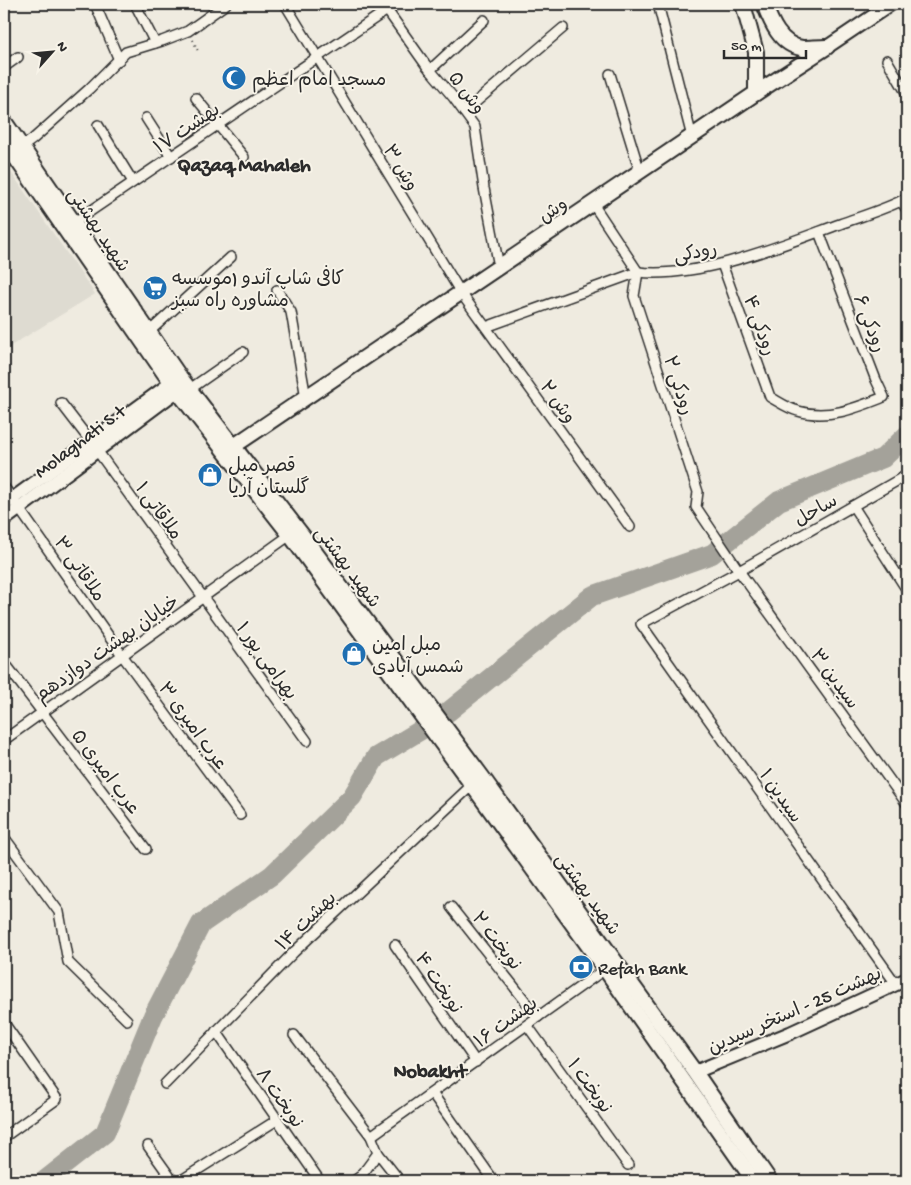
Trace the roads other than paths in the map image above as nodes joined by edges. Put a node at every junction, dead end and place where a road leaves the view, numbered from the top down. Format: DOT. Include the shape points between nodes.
graph roads {
  1 [pos="95,4"];
  2 [pos="135,4"];
  3 [pos="286,4"];
  4 [pos="396,4"];
  5 [pos="658,4"];
  6 [pos="743,4"];
  7 [pos="764,4"];
  8 [pos="891,4"];
  9 [pos="221,5"];
  10 [pos="387,10"];
  11 [pos="484,20"];
  12 [pos="563,28"];
  13 [pos="155,43"];
  14 [pos="827,47"];
  15 [pos="18,57"];
  16 [pos="317,58"];
  17 [pos="119,60"];
  18 [pos="887,60"];
  19 [pos="4,67"];
  20 [pos="430,70"];
  21 [pos="610,74"];
  22 [pos="756,93"];
  23 [pos="907,94"];
  24 [pos="196,98"];
  25 [pos="464,112"];
  26 [pos="146,118"];
  27 [pos="4,121"];
  28 [pos="98,125"];
  29 [pos="218,125"];
  30 [pos="692,137"];
  31 [pos="4,141"];
  32 [pos="22,147"];
  33 [pos="171,156"];
  34 [pos="244,157"];
  35 [pos="640,172"];
  36 [pos="133,182"];
  37 [pos="904,200"];
  38 [pos="593,204"];
  39 [pos="907,210"];
  40 [pos="73,223"];
  41 [pos="819,232"];
  42 [pos="231,257"];
  43 [pos="722,264"];
  44 [pos="499,267"];
  45 [pos="638,272"];
  46 [pos="277,290"];
  47 [pos="460,293"];
  48 [pos="486,327"];
  49 [pos="148,332"];
  50 [pos="243,352"];
  51 [pos="181,385"];
  52 [pos="770,397"];
  53 [pos="306,398"];
  54 [pos="61,403"];
  55 [pos="94,446"];
  56 [pos="234,446"];
  57 [pos="907,475"];
  58 [pos="4,486"];
  59 [pos="12,505"];
  60 [pos="854,506"];
  61 [pos="696,507"];
  62 [pos="4,520"];
  63 [pos="630,527"];
  64 [pos="290,535"];
  65 [pos="739,571"];
  66 [pos="907,590"];
  67 [pos="203,598"];
  68 [pos="641,624"];
  69 [pos="122,655"];
  70 [pos="4,662"];
  71 [pos="41,712"];
  72 [pos="4,740"];
  73 [pos="307,741"];
  74 [pos="472,785"];
  75 [pos="907,804"];
  76 [pos="240,815"];
  77 [pos="4,837"];
  78 [pos="146,850"];
  79 [pos="451,907"];
  80 [pos="395,945"];
  81 [pos="605,969"];
  82 [pos="902,982"];
  83 [pos="538,1016"];
  84 [pos="127,1020"];
  85 [pos="4,1024"];
  86 [pos="527,1025"];
  87 [pos="216,1031"];
  88 [pos="294,1035"];
  89 [pos="476,1062"];
  90 [pos="695,1072"];
  91 [pos="165,1084"];
  92 [pos="432,1093"];
  93 [pos="277,1120"];
  94 [pos="371,1136"];
  95 [pos="4,1137"];
  96 [pos="148,1146"];
  97 [pos="378,1153"];
  98 [pos="628,1164"];
  99 [pos="173,1181"];
  100 [pos="180,1181"];
  101 [pos="320,1181"];
  102 [pos="354,1181"];
  103 [pos="400,1181"];
  104 [pos="494,1181"];
  105 [pos="754,1181"];
  106 [pos="770,1181"];
  1 -- 17 [label="street"];
  2 -- 13 [label="street"];
  3 -- 16 [label="street, وش ۳"];
  4 -- 10 [label="street, بهشت ۱۷"];
  5 -- 30 [label="street"];
  6 -- 22 [label="main road" via="756,52"];
  7 -- 14 [label="main road" via="772,26 787,42 800,48"];
  8 -- 14 [label="main road, وش"];
  9 -- 13 [label="street" via="188,31"];
  10 -- 16 [label="street, بهشت ۱۷"];
  10 -- 20 [label="street, وش ۵"];
  11 -- 20 [label="street"];
  12 -- 25 [label="street"];
  13 -- 17 [label="street" via="126,52"];
  14 -- 22 [label="main road, وش"];
  15 -- 19 [label="street"];
  16 -- 29 [label="street, بهشت ۱۷"];
  16 -- 47 [label="street, وش ۳"];
  17 -- 32 [label="street"];
  18 -- 23 [label="street"];
  20 -- 25 [label="street, وش ۵"];
  21 -- 35 [label="street"];
  22 -- 30 [label="main road, وش"];
  24 -- 29 [label="street"];
  25 -- 44 [label="street, وش ۵" via="475,127"];
  26 -- 33 [label="street"];
  27 -- 32 [label="main road, شهید بهشتی"];
  28 -- 36 [label="street"];
  29 -- 33 [label="street, بهشت ۱۷"];
  29 -- 34 [label="street"];
  30 -- 35 [label="main road, وش"];
  31 -- 51 [label="main road, شهید بهشتی"];
  32 -- 40 [label="main road, شهید بهشتی"];
  33 -- 36 [label="street, بهشت ۱۷"];
  35 -- 38 [label="main road, وش"];
  36 -- 40 [label="street, بهشت ۱۷"];
  37 -- 39 [label="street"];
  37 -- 41 [label="street, رودکی"];
  38 -- 44 [label="main road, وش"];
  38 -- 45 [label="street"];
  40 -- 49 [label="main road, شهید بهشتی"];
  41 -- 43 [label="street, رودکی"];
  41 -- 52 [label="street, رودکی ۶" via="884,397 848,411 821,415 796,411"];
  42 -- 49 [label="street"];
  43 -- 45 [label="street, رودکی" via="655,274"];
  43 -- 52 [label="street, رودکی ۴"];
  44 -- 47 [label="main road, وش"];
  45 -- 48 [label="street, رودکی"];
  45 -- 61 [label="street, رودکی ۲" via="634,296 698,492"];
  46 -- 53 [label="street" via="291,312"];
  47 -- 48 [label="street, وش ۲"];
  47 -- 53 [label="main road, وش"];
  48 -- 63 [label="street, وش ۲"];
  49 -- 51 [label="main road, شهید بهشتی"];
  50 -- 51 [label="street"];
  51 -- 55 [label="main road, Molaghati S.t"];
  51 -- 56 [label="main road, شهید بهشتی"];
  51 -- 64 [label="main road, شهید بهشتی"];
  53 -- 56 [label="main road, وش"];
  54 -- 55 [label="street, ملاقاتی ۱"];
  55 -- 59 [label="main road, Molaghati S.t"];
  55 -- 67 [label="street, ملاقاتی ۱"];
  56 -- 90 [label="main road, شهید بهشتی" via="472,762"];
  57 -- 60 [label="street, ساحل"];
  58 -- 59 [label="street, ملاقاتی ۳"];
  59 -- 62 [label="main road, Molaghati S.t"];
  59 -- 69 [label="street, ملاقاتی ۳"];
  60 -- 65 [label="street, ساحل"];
  60 -- 66 [label="street"];
  61 -- 65 [label="street, سیدین ۳"];
  64 -- 67 [label="street, خیابان بهشت دوازدهم"];
  64 -- 74 [label="main road, شهید بهشتی"];
  65 -- 68 [label="street, ساحل"];
  65 -- 75 [label="street, سیدین ۳"];
  67 -- 69 [label="street, خیابان بهشت دوازدهم"];
  67 -- 73 [label="street, ۱ بهرامی پور"];
  68 -- 82 [label="street, سیدین ۱"];
  69 -- 71 [label="street, خیابان بهشت دوازدهم"];
  69 -- 76 [label="street, ۳ عرب امیری"];
  70 -- 71 [label="street, ۵ عرب امیری"];
  71 -- 72 [label="street, خیابان بهشت دوازدهم"];
  71 -- 78 [label="street, ۵ عرب امیری"];
  74 -- 81 [label="main road, شهید بهشتی"];
  74 -- 87 [label="street, بهشت ۱۴" via="294,952"];
  77 -- 84 [label="street" via="59,912 68,962"];
  79 -- 83 [label="street, ۲ نوبخت"];
  80 -- 89 [label="street, ۴ نوبخت"];
  81 -- 83 [label="street, ۱۶ بهشت"];
  81 -- 105 [label="main road, شهید بهشتی"];
  82 -- 90 [label="main road, بهشت 25 - استخر سیدین"];
  83 -- 86 [label="street, ۱۶ بهشت"];
  85 -- 95 [label="street" via="57,1099"];
  86 -- 89 [label="street, ۱۶ بهشت"];
  86 -- 98 [label="street, ۱ نوبخت"];
  87 -- 91 [label="street, بهشت ۱۴"];
  87 -- 93 [label="street, ۸ نوبخت"];
  88 -- 94 [label="street"];
  89 -- 92 [label="street, ۱۶ بهشت"];
  90 -- 106 [label="main road, شهید بهشتی"];
  92 -- 94 [label="street, ۱۶ بهشت"];
  92 -- 104 [label="street"];
  93 -- 100 [label="street"];
  93 -- 101 [label="street, ۸ نوبخت"];
  94 -- 97 [label="street"];
  96 -- 99 [label="street"];
  97 -- 102 [label="street"];
  97 -- 103 [label="street"];
}
